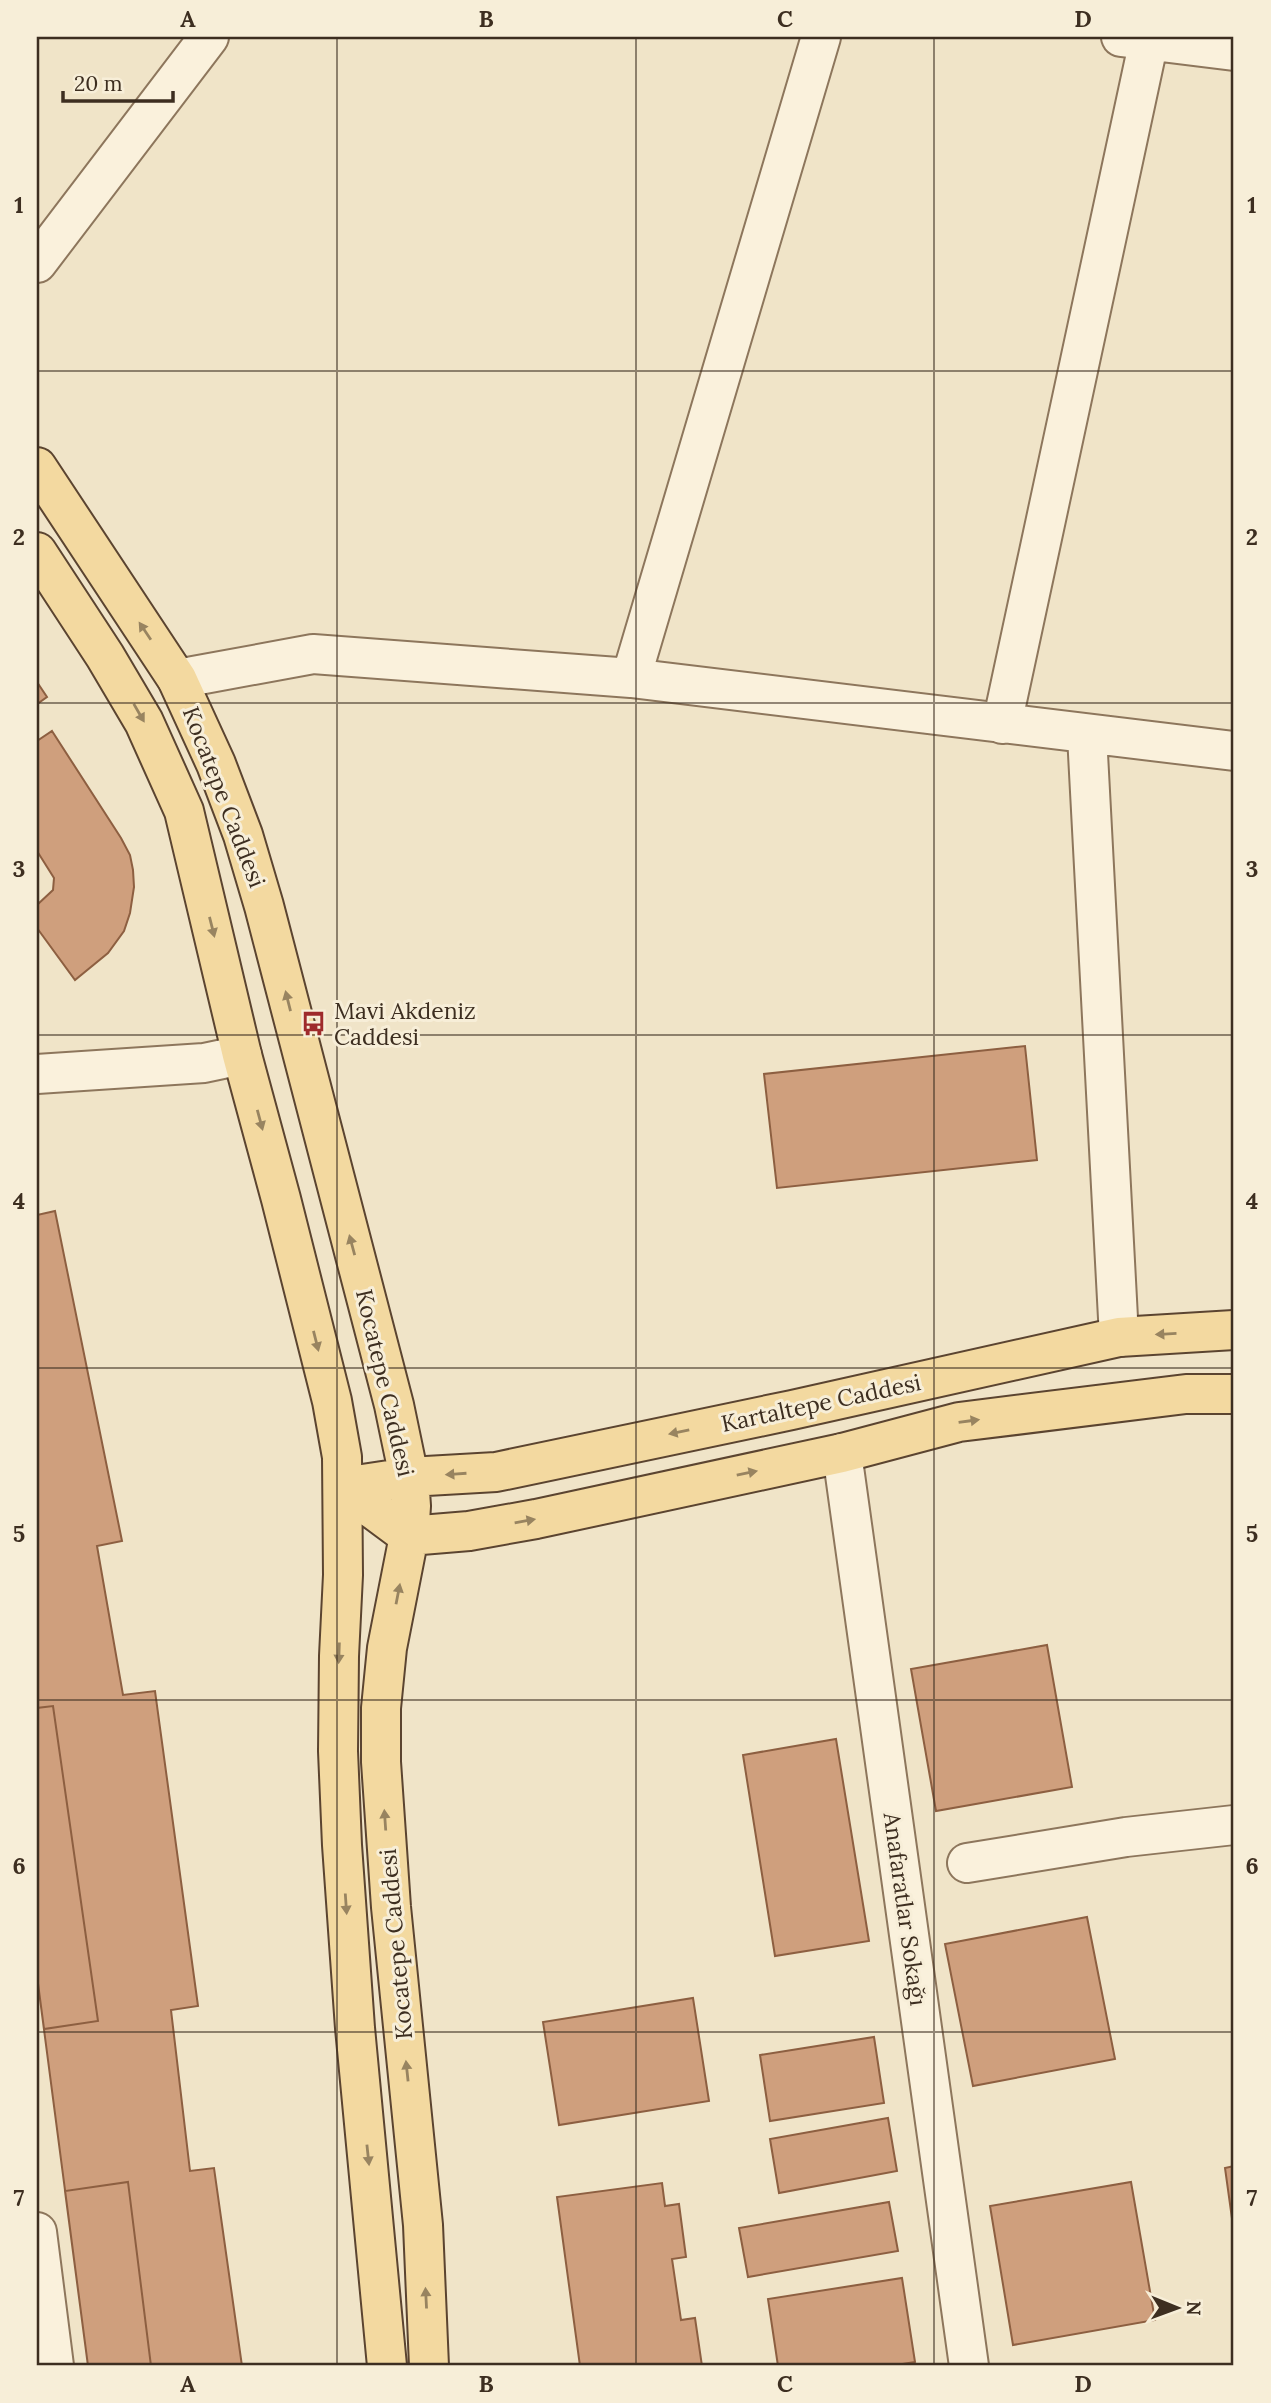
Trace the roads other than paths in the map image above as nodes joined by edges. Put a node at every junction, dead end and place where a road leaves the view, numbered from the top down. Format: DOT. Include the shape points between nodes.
graph roads {
  1 [pos="209,37"];
  2 [pos="821,37"];
  3 [pos="1135,38"];
  4 [pos="1234,51"];
  5 [pos="37,263"];
  6 [pos="37,467"];
  7 [pos="37,552"];
  8 [pos="631,678"];
  9 [pos="177,679"];
  10 [pos="1002,724"];
  11 [pos="1087,734"];
  12 [pos="1234,751"];
  13 [pos="297,1037"];
  14 [pos="242,1055"];
  15 [pos="37,1074"];
  16 [pos="1234,1330"];
  17 [pos="1119,1337"];
  18 [pos="1234,1394"];
  19 [pos="842,1453"];
  20 [pos="409,1477"];
  21 [pos="343,1486"];
  22 [pos="409,1536"];
  23 [pos="1234,1825"];
  24 [pos="967,1863"];
  25 [pos="37,2232"];
  26 [pos="54,2366"];
  27 [pos="387,2366"];
  28 [pos="429,2366"];
  29 [pos="969,2366"];
  1 -- 5 [label="street"];
  2 -- 8 [label="street"];
  3 -- 4 [label="street"];
  3 -- 10 [label="street"];
  9 -- 6 [label="main road, Kocatepe Caddesi, one-way"];
  7 -- 14 [label="main road, Kocatepe Caddesi, one-way" via="145,722 184,811"];
  8 -- 9 [label="street" via="313,654"];
  8 -- 10 [label="street"];
  13 -- 9 [label="main road, Kocatepe Caddesi, one-way" via="243,835"];
  10 -- 11 [label="street"];
  11 -- 12 [label="street"];
  11 -- 17 [label="street"];
  13 -- 14 [label="main road"];
  20 -- 13 [label="main road, Kocatepe Caddesi, one-way"];
  14 -- 15 [label="street" via="204,1063"];
  14 -- 21 [label="main road, Kocatepe Caddesi, one-way" via="332,1401"];
  16 -- 17 [label="main road, Kartaltepe Caddesi, one-way"];
  17 -- 20 [label="main road, Kartaltepe Caddesi, one-way" via="496,1472"];
  19 -- 18 [label="main road, one-way" via="959,1422 1186,1394"];
  22 -- 19 [label="main road, one-way" via="536,1519"];
  19 -- 29 [label="street, Anafaratlar Sokağı"];
  20 -- 21 [label="main road, Kartaltepe Caddesi"];
  20 -- 22 [label="main road, Kocatepe Caddesi"];
  21 -- 22 [label="main road"];
  21 -- 27 [label="main road, Kocatepe Caddesi, one-way" via="338,1737 342,1845"];
  28 -- 22 [label="main road, Kocatepe Caddesi, one-way" via="423,2225 381,1762 380,1708 387,1648"];
  23 -- 24 [label="street"];
  25 -- 26 [label="street"];
}
